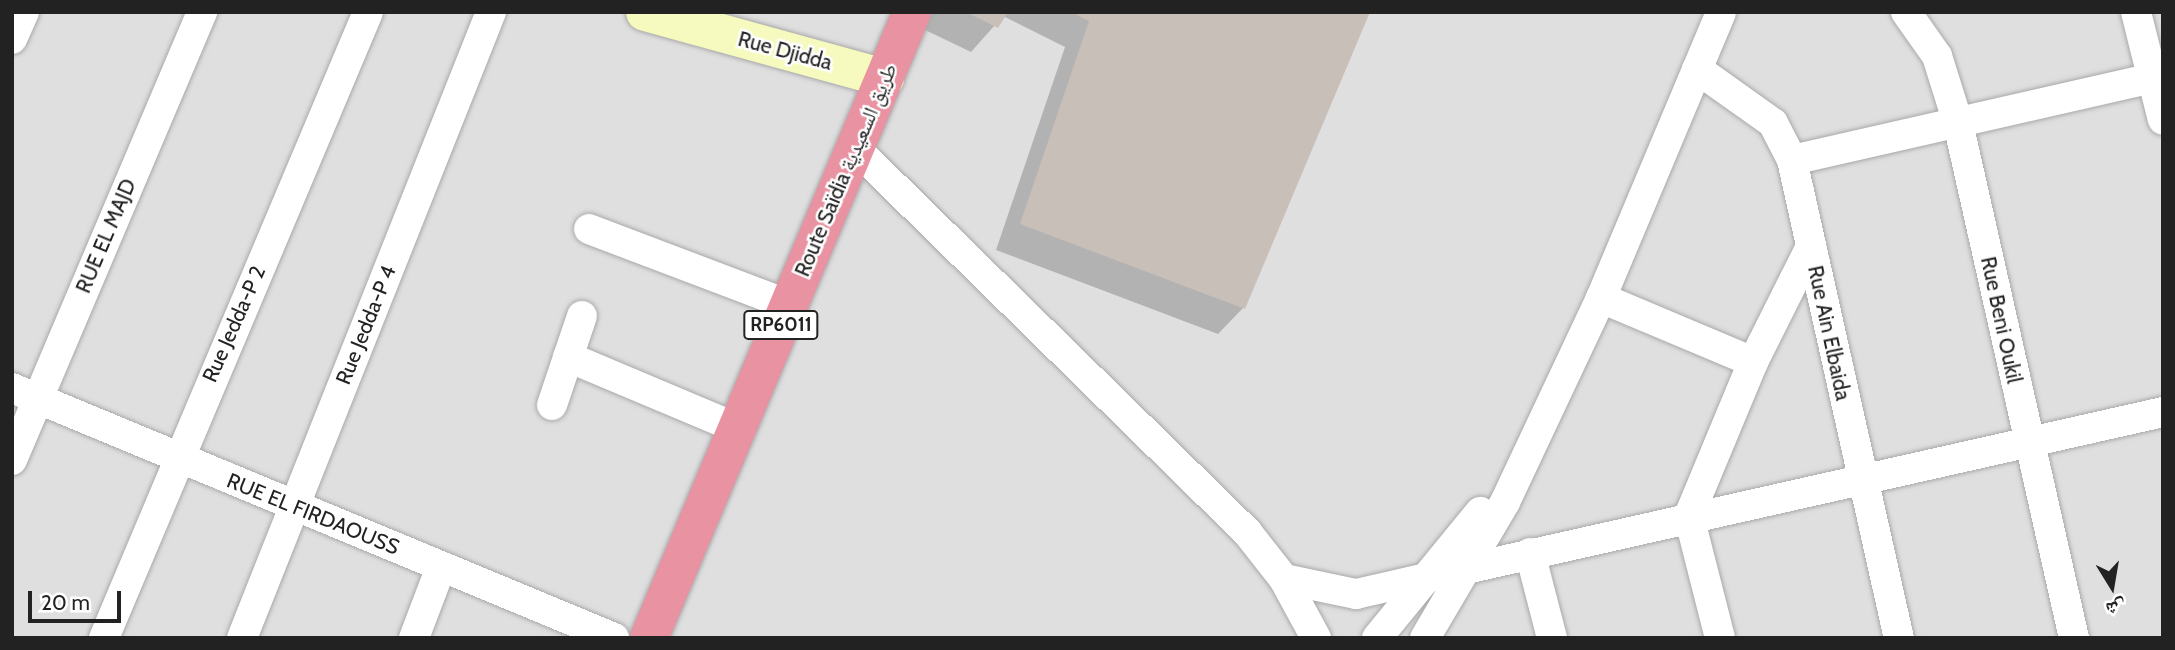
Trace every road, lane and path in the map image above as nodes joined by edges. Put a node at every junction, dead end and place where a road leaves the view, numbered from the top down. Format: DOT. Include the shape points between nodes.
graph roads {
  1 [pos="23,12"];
  2 [pos="202,12"];
  3 [pos="368,12"];
  4 [pos="491,12"];
  5 [pos="645,12"];
  6 [pos="912,12"];
  7 [pos="1721,12"];
  8 [pos="1906,12"];
  9 [pos="2136,12"];
  10 [pos="12,39"];
  11 [pos="1698,69"];
  12 [pos="885,78"];
  13 [pos="2153,78"];
  14 [pos="2163,120"];
  15 [pos="1958,123"];
  16 [pos="855,148"];
  17 [pos="1793,160"];
  18 [pos="589,229"];
  19 [pos="1811,246"];
  20 [pos="1601,298"];
  21 [pos="789,305"];
  22 [pos="582,316"];
  23 [pos="568,358"];
  24 [pos="1753,362"];
  25 [pos="25,393"];
  26 [pos="552,405"];
  27 [pos="2163,412"];
  28 [pos="737,428"];
  29 [pos="2027,443"];
  30 [pos="175,458"];
  31 [pos="12,460"];
  32 [pos="1521,464"];
  33 [pos="1859,479"];
  34 [pos="293,504"];
  35 [pos="1689,516"];
  36 [pos="1531,553"];
  37 [pos="441,567"];
  38 [pos="1466,569"];
  39 [pos="1433,575"];
  40 [pos="1284,579"];
  41 [pos="104,638"];
  42 [pos="242,638"];
  43 [pos="414,638"];
  44 [pos="614,638"];
  45 [pos="649,638"];
  46 [pos="1316,638"];
  47 [pos="1377,638"];
  48 [pos="1425,638"];
  49 [pos="1552,638"];
  50 [pos="1720,638"];
  51 [pos="1899,638"];
  52 [pos="2074,638"];
  1 -- 10 [label="street"];
  2 -- 25 [label="street, RUE EL MAJD"];
  3 -- 30 [label="street, Rue Jedda-P 2"];
  4 -- 34 [label="street, Rue Jedda-P 4"];
  5 -- 12 [label="street, Rue Djidda"];
  6 -- 12 [label="highway, Route Saïdia طريق السعيدية / RP6011"];
  7 -- 11 [label="street"];
  8 -- 15 [label="street, Rue Beni Oukil" via="1937,56"];
  9 -- 13 [label="street"];
  11 -- 17 [label="street, Rue Ain Elbaida" via="1773,123"];
  11 -- 20 [label="street"];
  12 -- 16 [label="highway, Route Saïdia طريق السعيدية / RP6011"];
  13 -- 14 [label="street"];
  13 -- 15 [label="street"];
  15 -- 17 [label="street"];
  15 -- 29 [label="street, Rue Beni Oukil"];
  16 -- 21 [label="highway, Route Saïdia طريق السعيدية / RP6011"];
  16 -- 40 [label="street" via="1247,532"];
  17 -- 19 [label="street, Rue Ain Elbaida"];
  18 -- 21 [label="street"];
  19 -- 24 [label="street"];
  19 -- 33 [label="street, Rue Ain Elbaida"];
  20 -- 24 [label="street"];
  20 -- 32 [label="street"];
  21 -- 28 [label="highway, Route Saïdia طريق السعيدية / RP6011"];
  22 -- 23 [label="street"];
  23 -- 26 [label="street"];
  23 -- 28 [label="street"];
  24 -- 35 [label="street"];
  25 -- 30 [label="street, RUE EL FIRDAOUSS"];
  25 -- 31 [label="street, RUE EL MAJD"];
  27 -- 29 [label="street"];
  28 -- 45 [label="highway, Route Saïdia طريق السعيدية / RP6011"];
  29 -- 33 [label="street"];
  29 -- 52 [label="street, Rue Beni Oukil"];
  30 -- 34 [label="street, RUE EL FIRDAOUSS"];
  30 -- 41 [label="street, Rue Jedda-P 2"];
  32 -- 38 [label="street"];
  32 -- 39 [label="street"];
  33 -- 35 [label="street"];
  33 -- 51 [label="street, Rue Ain Elbaida"];
  34 -- 37 [label="street, RUE EL FIRDAOUSS"];
  34 -- 42 [label="street, Rue Jedda-P 4"];
  35 -- 36 [label="street"];
  35 -- 50 [label="street"];
  36 -- 38 [label="street"];
  36 -- 49 [label="street"];
  37 -- 43 [label="street"];
  37 -- 44 [label="street, RUE EL FIRDAOUSS"];
  38 -- 48 [label="street"];
  39 -- 40 [label="street" via="1386,592 1356,594"];
  39 -- 47 [label="street"];
  40 -- 46 [label="street"];
}
